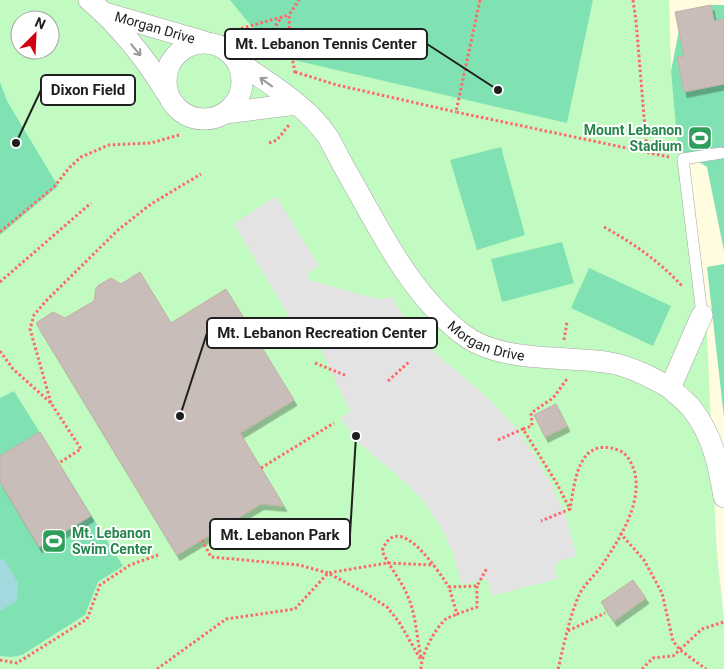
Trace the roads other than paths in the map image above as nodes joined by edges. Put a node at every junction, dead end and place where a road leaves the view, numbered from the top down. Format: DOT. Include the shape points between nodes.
graph roads {
  1 [pos="97,6"];
  2 [pos="213,44"];
  3 [pos="236,60"];
  4 [pos="166,92"];
  5 [pos="226,113"];
  6 [pos="293,113"];
  7 [pos="721,153"];
  8 [pos="702,315"];
  9 [pos="670,388"];
  10 [pos="724,496"];
  1 -- 2 [label="street, Morgan Drive"];
  1 -- 4 [label="street, Morgan Drive, one-way" via="155,73"];
  2 -- 3 [label="street" via="228,51"];
  2 -- 4 [label="street" via="195,44 174,56 165,80"];
  3 -- 5 [label="street" via="242,82 240,94"];
  6 -- 3 [label="street, Morgan Drive, one-way"];
  4 -- 5 [label="street" via="180,112 190,117 215,118"];
  5 -- 6 [label="street"];
  6 -- 9 [label="street, Morgan Drive" via="313,118 328,137 413,283 462,334 487,347 522,357 581,359 613,364 644,374"];
  7 -- 8 [label="lane" via="683,159"];
  8 -- 9 [label="street"];
  9 -- 10 [label="street, Morgan Drive" via="704,426 715,452"];
}
